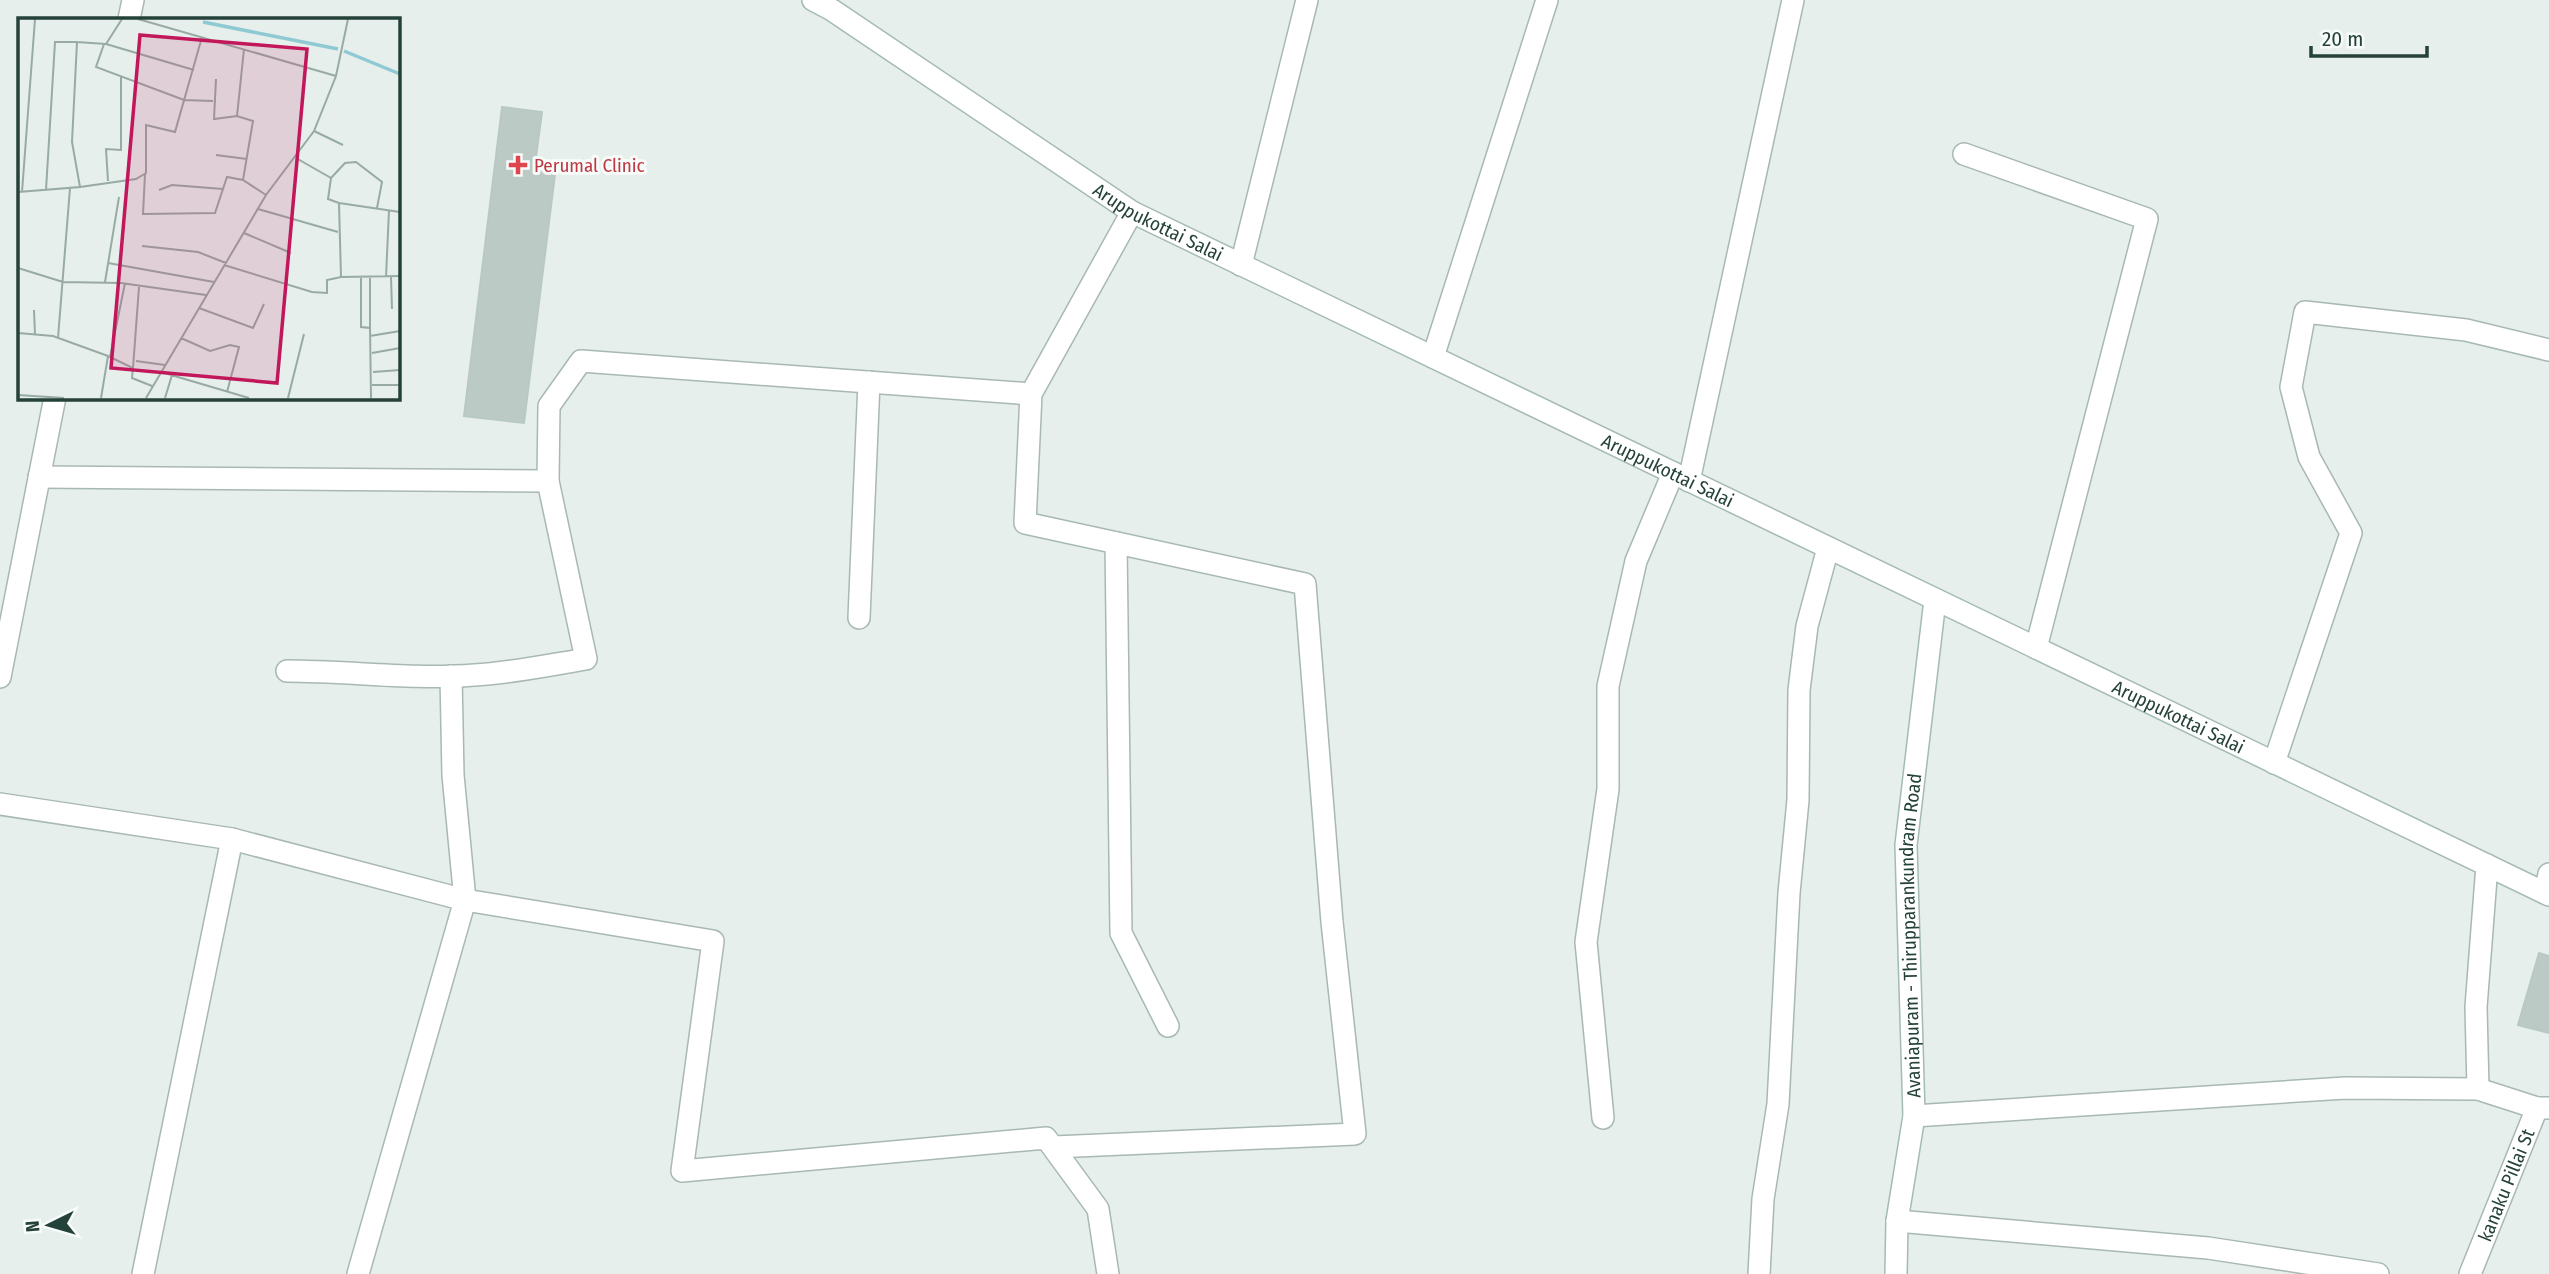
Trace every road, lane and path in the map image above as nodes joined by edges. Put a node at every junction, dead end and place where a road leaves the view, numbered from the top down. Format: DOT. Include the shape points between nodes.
graph roads {
  1 [pos="133,0"];
  2 [pos="813,0"];
  3 [pos="1307,0"];
  4 [pos="1547,0"];
  5 [pos="1793,0"];
  6 [pos="835,5"];
  7 [pos="129,18"];
  8 [pos="1964,154"];
  9 [pos="1132,212"];
  10 [pos="1241,265"];
  11 [pos="2549,350"];
  12 [pos="1433,357"];
  13 [pos="869,382"];
  14 [pos="1031,394"];
  15 [pos="55,399"];
  16 [pos="39,477"];
  17 [pos="1681,477"];
  18 [pos="548,481"];
  19 [pos="1116,542"];
  20 [pos="1828,548"];
  21 [pos="1935,600"];
  22 [pos="859,618"];
  23 [pos="2036,648"];
  24 [pos="287,671"];
  25 [pos="451,676"];
  26 [pos="0,677"];
  27 [pos="2274,763"];
  28 [pos="0,804"];
  29 [pos="232,839"];
  30 [pos="2487,865"];
  31 [pos="2548,887"];
  32 [pos="465,900"];
  33 [pos="1168,1027"];
  34 [pos="2478,1089"];
  35 [pos="2543,1108"];
  36 [pos="1914,1116"];
  37 [pos="1603,1118"];
  38 [pos="1054,1147"];
  39 [pos="1897,1221"];
  40 [pos="143,1274"];
  41 [pos="358,1274"];
  42 [pos="1108,1274"];
  43 [pos="1759,1274"];
  44 [pos="1896,1274"];
  45 [pos="2378,1274"];
  46 [pos="2470,1274"];
  1 -- 7 [label="street"];
  2 -- 6 [label="street, Aruppukottai Salai"];
  3 -- 10 [label="street"];
  4 -- 12 [label="street"];
  5 -- 17 [label="street"];
  6 -- 9 [label="street, Aruppukottai Salai"];
  8 -- 23 [label="street" via="2147,219"];
  9 -- 10 [label="street, Aruppukottai Salai"];
  9 -- 14 [label="street"];
  10 -- 12 [label="street, Aruppukottai Salai"];
  11 -- 27 [label="street" via="2466,330 2305,312 2291,387 2308,457 2351,533"];
  12 -- 17 [label="street, Aruppukottai Salai"];
  13 -- 14 [label="street"];
  13 -- 18 [label="street" via="581,361 549,406"];
  13 -- 22 [label="street"];
  14 -- 19 [label="street" via="1025,523"];
  15 -- 16 [label="street"];
  16 -- 18 [label="street"];
  16 -- 26 [label="street"];
  17 -- 20 [label="street, Aruppukottai Salai"];
  17 -- 37 [label="street" via="1636,561 1608,686 1608,789 1586,942"];
  18 -- 25 [label="street" via="586,659"];
  19 -- 33 [label="street" via="1121,933"];
  19 -- 38 [label="street" via="1305,584 1332,922 1355,1134"];
  20 -- 21 [label="street, Aruppukottai Salai"];
  20 -- 43 [label="street" via="1807,626 1799,690 1798,800 1778,1104 1763,1199"];
  21 -- 23 [label="street, Aruppukottai Salai"];
  21 -- 36 [label="street, Avaniapuram - Thirupparankundram Road" via="1906,845"];
  23 -- 27 [label="street, Aruppukottai Salai"];
  24 -- 25 [label="street"];
  25 -- 32 [label="street" via="453,775"];
  27 -- 30 [label="street, Aruppukottai Salai"];
  28 -- 29 [label="street"];
  29 -- 32 [label="street"];
  29 -- 40 [label="street"];
  30 -- 31 [label="street, Aruppukottai Salai"];
  30 -- 34 [label="street" via="2476,1007"];
  32 -- 38 [label="street" via="713,942 682,1171 1046,1138"];
  32 -- 41 [label="street"];
  34 -- 35 [label="street"];
  34 -- 36 [label="street" via="2345,1088"];
  35 -- 46 [label="street, kanaku Pillai St"];
  36 -- 39 [label="street, Avaniapuram - Thirupparankundram Road"];
  38 -- 42 [label="street" via="1098,1209"];
  39 -- 44 [label="street, Avaniapuram - Thirupparankundram Road"];
  39 -- 45 [label="street" via="2208,1248"];
}
